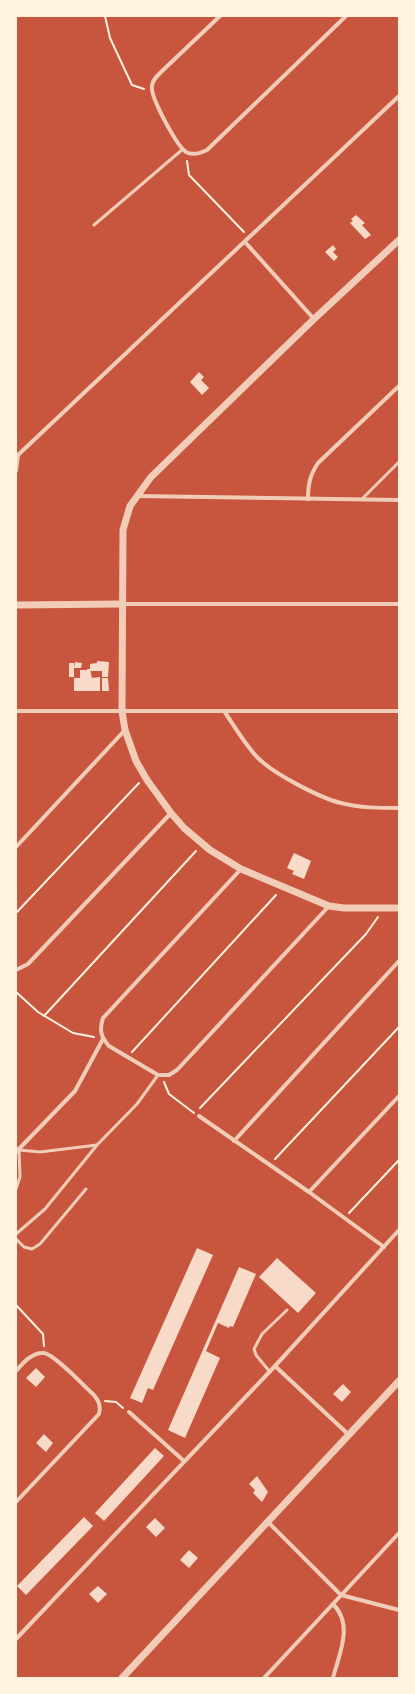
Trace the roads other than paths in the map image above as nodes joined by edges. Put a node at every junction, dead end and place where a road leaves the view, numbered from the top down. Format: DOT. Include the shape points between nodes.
graph roads {
  1 [pos="220,16"];
  2 [pos="346,16"];
  3 [pos="399,96"];
  4 [pos="185,150"];
  5 [pos="94,225"];
  6 [pos="399,240"];
  7 [pos="245,242"];
  8 [pos="314,319"];
  9 [pos="399,386"];
  10 [pos="17,454"];
  11 [pos="399,462"];
  12 [pos="16,471"];
  13 [pos="136,496"];
  14 [pos="308,499"];
  15 [pos="361,500"];
  16 [pos="399,500"];
  17 [pos="121,604"];
  18 [pos="399,604"];
  19 [pos="16,605"];
  20 [pos="16,711"];
  21 [pos="122,711"];
  22 [pos="224,711"];
  23 [pos="399,711"];
  24 [pos="124,730"];
  25 [pos="399,808"];
  26 [pos="171,813"];
  27 [pos="16,847"];
  28 [pos="240,869"];
  29 [pos="329,906"];
  30 [pos="399,908"];
  31 [pos="399,961"];
  32 [pos="16,970"];
  33 [pos="103,1039"];
  34 [pos="160,1075"];
  35 [pos="399,1096"];
  36 [pos="197,1115"];
  37 [pos="234,1141"];
  38 [pos="97,1145"];
  39 [pos="17,1151"];
  40 [pos="16,1189"];
  41 [pos="86,1189"];
  42 [pos="309,1192"];
  43 [pos="399,1230"];
  44 [pos="16,1234"];
  45 [pos="16,1238"];
  46 [pos="384,1247"];
  47 [pos="287,1310"];
  48 [pos="275,1366"];
  49 [pos="16,1370"];
  50 [pos="270,1372"];
  51 [pos="399,1381"];
  52 [pos="129,1412"];
  53 [pos="349,1435"];
  54 [pos="184,1461"];
  55 [pos="16,1502"];
  56 [pos="268,1522"];
  57 [pos="399,1532"];
  58 [pos="341,1595"];
  59 [pos="333,1604"];
  60 [pos="399,1610"];
  61 [pos="16,1639"];
  62 [pos="122,1678"];
  63 [pos="264,1678"];
  64 [pos="333,1678"];
  1 -- 4 [label="street" via="154,79 152,86 155,102"];
  2 -- 4 [label="street" via="207,150 196,154"];
  3 -- 7 [label="street"];
  4 -- 5 [label="lane"];
  6 -- 8 [label="street"];
  7 -- 8 [label="street"];
  7 -- 10 [label="street"];
  8 -- 13 [label="street" via="168,460"];
  9 -- 14 [label="street" via="318,463 308,484"];
  10 -- 12 [label="street"];
  11 -- 15 [label="lane"];
  13 -- 14 [label="street"];
  13 -- 17 [label="street" via="127,512 123,530"];
  14 -- 15 [label="street"];
  15 -- 16 [label="street"];
  17 -- 18 [label="street"];
  17 -- 19 [label="street"];
  17 -- 21 [label="street"];
  20 -- 21 [label="street"];
  21 -- 22 [label="street"];
  21 -- 24 [label="street"];
  22 -- 23 [label="street"];
  22 -- 25 [label="street" via="259,759 304,788 340,803"];
  24 -- 26 [label="street" via="145,777"];
  24 -- 27 [label="street"];
  26 -- 28 [label="street" via="202,844"];
  26 -- 32 [label="street" via="28,964"];
  28 -- 29 [label="street"];
  28 -- 33 [label="street" via="103,1018 100,1025"];
  29 -- 30 [label="street"];
  29 -- 34 [label="street" via="177,1070"];
  31 -- 37 [label="street"];
  33 -- 34 [label="street" via="127,1058"];
  33 -- 39 [label="street" via="75,1091"];
  34 -- 38 [label="lane" via="137,1104"];
  35 -- 42 [label="street"];
  36 -- 37 [label="street"];
  37 -- 42 [label="street"];
  38 -- 39 [label="lane" via="40,1152"];
  38 -- 44 [label="lane" via="45,1209"];
  39 -- 40 [label="lane" via="20,1177"];
  41 -- 45 [label="lane" via="40,1244 32,1248 24,1247"];
  42 -- 46 [label="street"];
  43 -- 46 [label="street"];
  46 -- 48 [label="street"];
  47 -- 50 [label="lane" via="262,1334 254,1349"];
  48 -- 50 [label="street"];
  48 -- 53 [label="street"];
  49 -- 55 [label="street" via="31,1356 44,1353 49,1355 99,1401 101,1409"];
  50 -- 54 [label="street"];
  51 -- 53 [label="street"];
  52 -- 54 [label="street"];
  53 -- 56 [label="street"];
  54 -- 61 [label="street"];
  56 -- 58 [label="street"];
  56 -- 62 [label="street"];
  57 -- 58 [label="street"];
  58 -- 59 [label="street"];
  58 -- 60 [label="street"];
  59 -- 63 [label="street"];
  59 -- 64 [label="street" via="343,1617 344,1631"];
}
